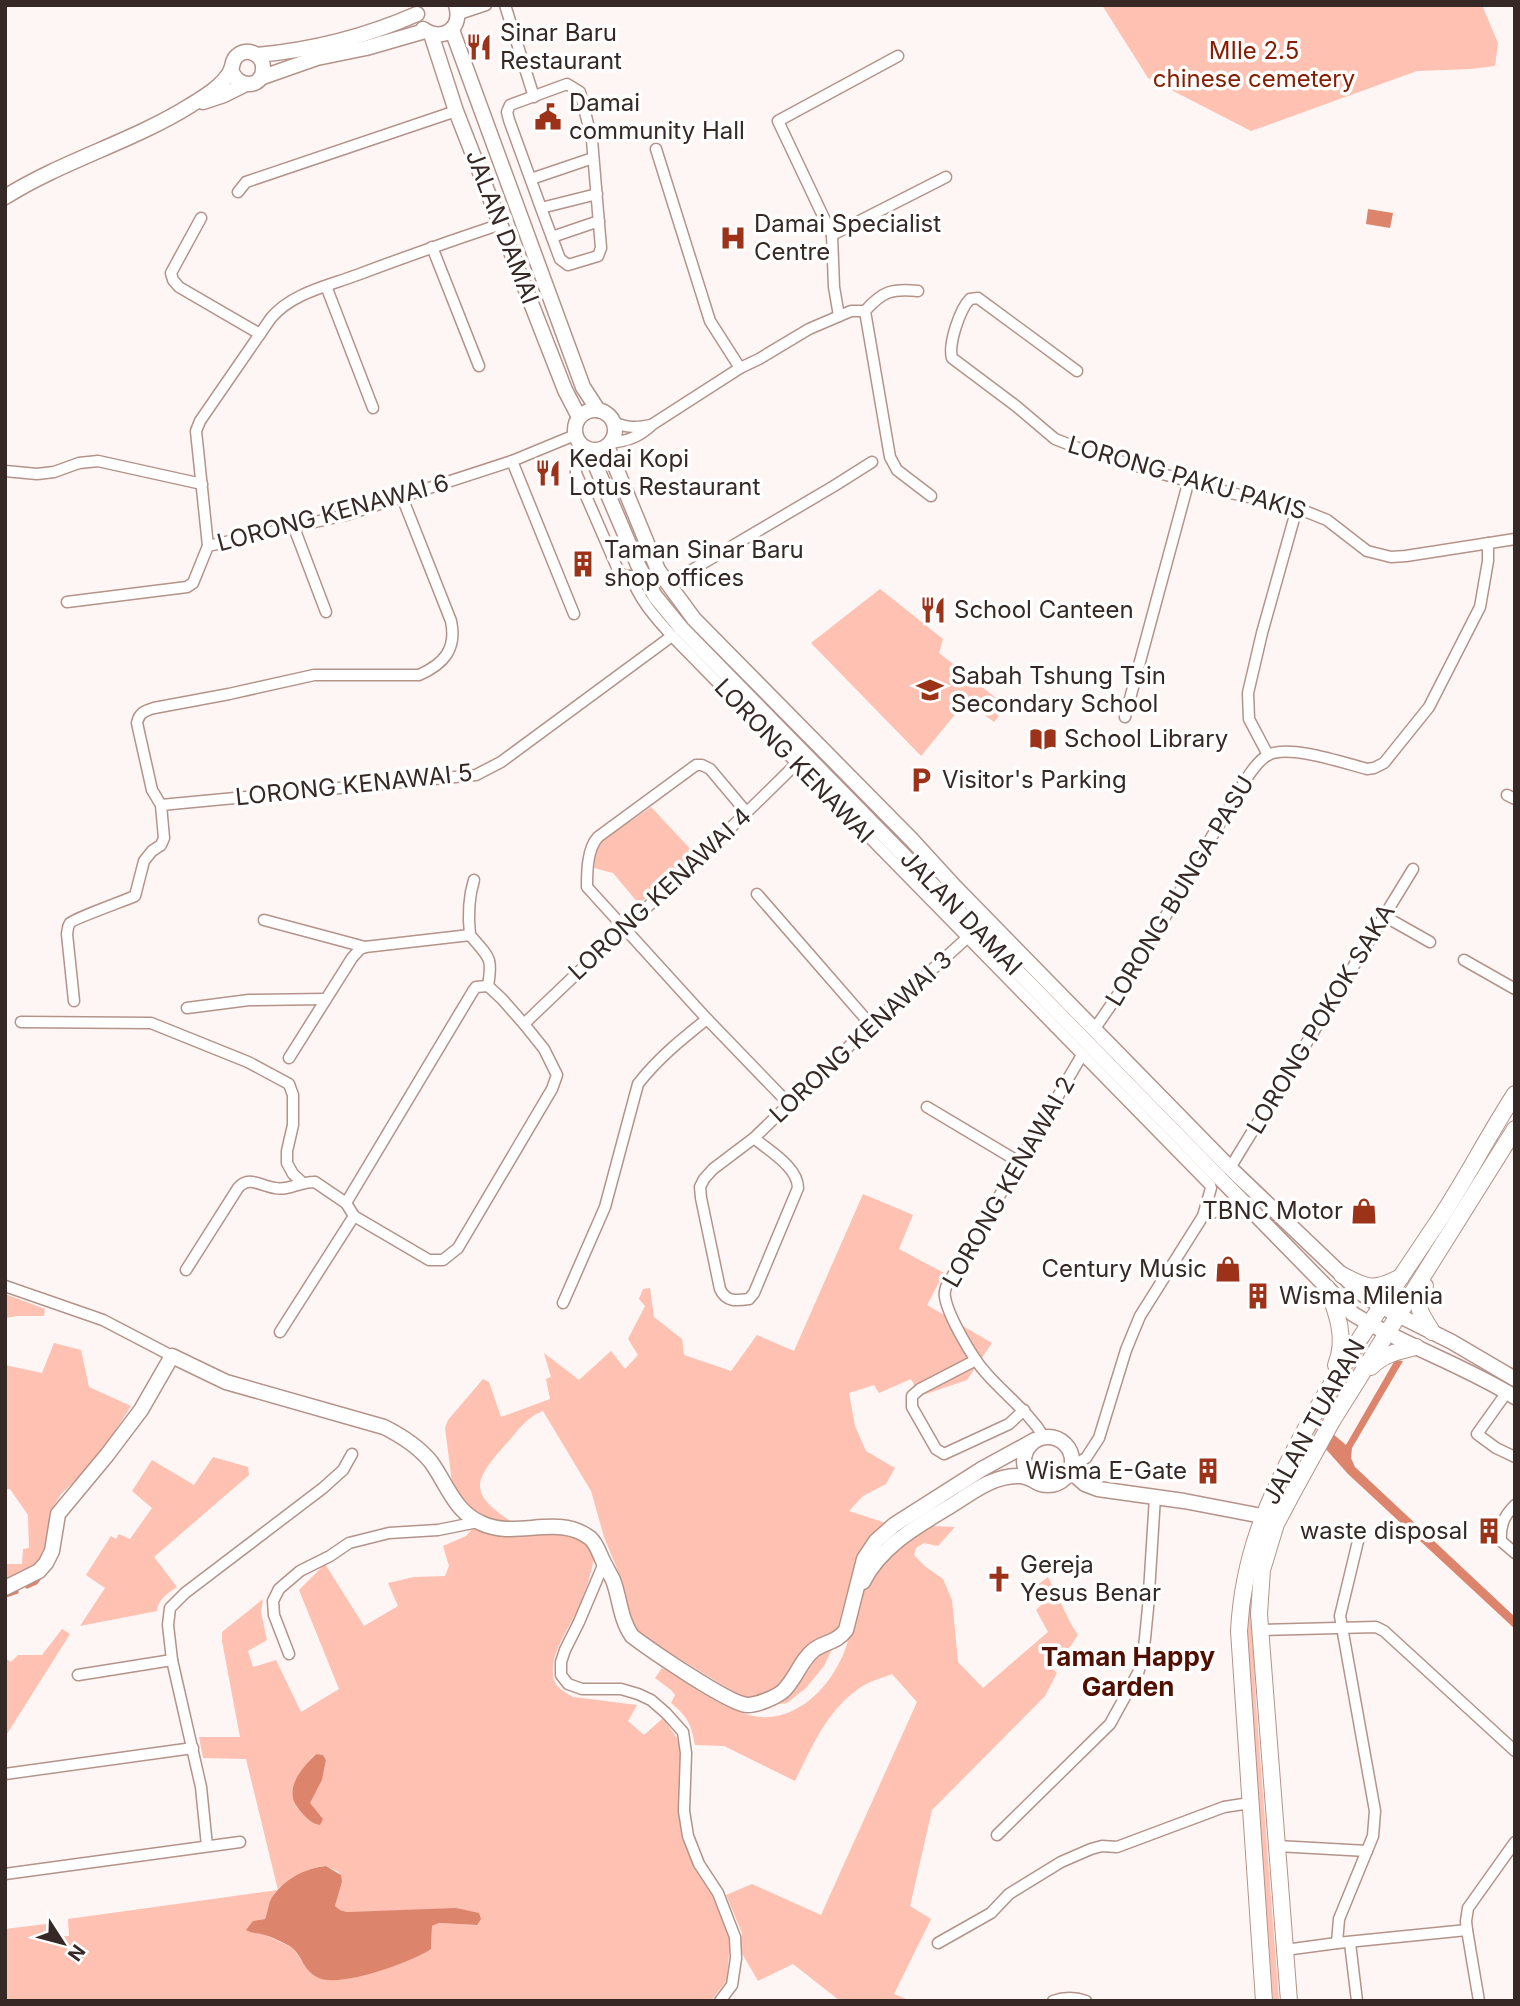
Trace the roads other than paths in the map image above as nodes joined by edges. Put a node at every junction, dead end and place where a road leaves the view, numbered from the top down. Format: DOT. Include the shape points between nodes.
graph roads {
  1 [pos="486,5"];
  2 [pos="505,5"];
  3 [pos="418,9"];
  4 [pos="457,9"];
  5 [pos="452,30"];
  6 [pos="428,33"];
  7 [pos="257,55"];
  8 [pos="898,56"];
  9 [pos="232,69"];
  10 [pos="260,78"];
  11 [pos="246,84"];
  12 [pos="534,97"];
  13 [pos="191,104"];
  14 [pos="456,111"];
  15 [pos="656,149"];
  16 [pos="593,158"];
  17 [pos="946,177"];
  18 [pos="531,179"];
  19 [pos="238,192"];
  20 [pos="597,194"];
  21 [pos="5,197"];
  22 [pos="541,208"];
  23 [pos="201,218"];
  24 [pos="599,221"];
  25 [pos="501,224"];
  26 [pos="832,234"];
  27 [pos="552,237"];
  28 [pos="432,247"];
  29 [pos="326,286"];
  30 [pos="918,291"];
  31 [pos="864,312"];
  32 [pos="839,316"];
  33 [pos="260,334"];
  34 [pos="479,366"];
  35 [pos="740,368"];
  36 [pos="1077,371"];
  37 [pos="373,408"];
  38 [pos="598,410"];
  39 [pos="579,417"];
  40 [pos="613,422"];
  41 [pos="653,424"];
  42 [pos="582,444"];
  43 [pos="609,444"];
  44 [pos="512,461"];
  45 [pos="872,462"];
  46 [pos="5,471"];
  47 [pos="1189,480"];
  48 [pos="202,484"];
  49 [pos="930,496"];
  50 [pos="402,497"];
  51 [pos="1297,508"];
  52 [pos="293,525"];
  53 [pos="1515,539"];
  54 [pos="1488,543"];
  55 [pos="208,546"];
  56 [pos="634,571"];
  57 [pos="668,584"];
  58 [pos="67,602"];
  59 [pos="326,612"];
  60 [pos="574,614"];
  61 [pos="672,636"];
  62 [pos="1125,717"];
  63 [pos="1268,755"];
  64 [pos="796,764"];
  65 [pos="161,805"];
  66 [pos="747,813"];
  67 [pos="1413,869"];
  68 [pos="474,880"];
  69 [pos="757,894"];
  70 [pos="1384,916"];
  71 [pos="264,920"];
  72 [pos="625,926"];
  73 [pos="470,935"];
  74 [pos="968,937"];
  75 [pos="1430,942"];
  76 [pos="365,947"];
  77 [pos="1464,960"];
  78 [pos="488,986"];
  79 [pos="1515,989"];
  80 [pos="326,999"];
  81 [pos="74,1001"];
  82 [pos="187,1008"];
  83 [pos="707,1019"];
  84 [pos="21,1022"];
  85 [pos="524,1024"];
  86 [pos="871,1025"];
  87 [pos="1095,1028"];
  88 [pos="1082,1055"];
  89 [pos="289,1058"];
  90 [pos="1515,1094"];
  91 [pos="790,1105"];
  92 [pos="927,1107"];
  93 [pos="1515,1129"];
  94 [pos="754,1139"];
  95 [pos="1019,1162"];
  96 [pos="1230,1168"];
  97 [pos="303,1183"];
  98 [pos="346,1203"];
  99 [pos="1253,1213"];
  100 [pos="354,1216"];
  101 [pos="1203,1216"];
  102 [pos="1452,1231"];
  103 [pos="186,1270"];
  104 [pos="1342,1275"];
  105 [pos="1402,1276"];
  106 [pos="5,1286"];
  107 [pos="1328,1288"];
  108 [pos="563,1303"];
  109 [pos="1382,1307"];
  110 [pos="1399,1316"];
  111 [pos="1369,1324"];
  112 [pos="280,1332"];
  113 [pos="1433,1332"];
  114 [pos="1387,1334"];
  115 [pos="1416,1347"];
  116 [pos="172,1356"];
  117 [pos="976,1360"];
  118 [pos="1360,1378"];
  119 [pos="1515,1379"];
  120 [pos="1511,1394"];
  121 [pos="1316,1409"];
  122 [pos="1024,1410"];
  123 [pos="1040,1438"];
  124 [pos="352,1454"];
  125 [pos="1515,1457"];
  126 [pos="1071,1468"];
  127 [pos="1039,1483"];
  128 [pos="1155,1497"];
  129 [pos="1515,1505"];
  130 [pos="1262,1516"];
  131 [pos="478,1522"];
  132 [pos="1359,1537"];
  133 [pos="888,1540"];
  134 [pos="1515,1553"];
  135 [pos="604,1563"];
  136 [pos="1262,1570"];
  137 [pos="5,1588"];
  138 [pos="1341,1628"];
  139 [pos="1260,1630"];
  140 [pos="289,1654"];
  141 [pos="172,1660"];
  142 [pos="78,1675"];
  143 [pos="193,1748"];
  144 [pos="1515,1751"];
  145 [pos="5,1774"];
  146 [pos="1250,1803"];
  147 [pos="998,1835"];
  148 [pos="240,1842"];
  149 [pos="1515,1842"];
  150 [pos="207,1846"];
  151 [pos="1277,1846"];
  152 [pos="1367,1851"];
  153 [pos="5,1874"];
  154 [pos="1467,1930"];
  155 [pos="1337,1942"];
  156 [pos="937,1943"];
  157 [pos="1350,1943"];
  158 [pos="1285,1950"];
  159 [pos="720,2001"];
  160 [pos="1053,2001"];
  161 [pos="1086,2001"];
  162 [pos="1264,2001"];
  163 [pos="1289,2001"];
  164 [pos="1357,2001"];
  165 [pos="1479,2001"];
  1 -- 4 [label="street"];
  2 -- 12 [label="street"];
  3 -- 6 [label="main road, JALAN DAMAI" via="420,26"];
  3 -- 7 [label="main road" via="394,24 354,37"];
  4 -- 5 [label="main road" via="458,20"];
  5 -- 6 [label="main road" via="442,35"];
  5 -- 38 [label="main road, JALAN DAMAI" via="583,387"];
  6 -- 10 [label="main road" via="317,58"];
  6 -- 14 [label="main road, JALAN DAMAI"];
  7 -- 9 [label="main road" via="237,55"];
  7 -- 10 [label="main road" via="263,63"];
  8 -- 26 [label="street" via="778,121"];
  9 -- 11 [label="main road" via="236,79"];
  9 -- 13 [label="main road"];
  10 -- 11 [label="main road"];
  11 -- 13 [label="main road"];
  12 -- 16 [label="street" via="567,84 580,92"];
  12 -- 18 [label="street" via="510,105 507,112"];
  13 -- 21 [label="main road"];
  14 -- 19 [label="street" via="246,182"];
  14 -- 25 [label="main road, JALAN DAMAI"];
  15 -- 35 [label="street" via="710,321"];
  16 -- 18 [label="street"];
  16 -- 20 [label="street"];
  17 -- 26 [label="street"];
  18 -- 22 [label="street"];
  20 -- 22 [label="street"];
  20 -- 24 [label="street"];
  22 -- 27 [label="street"];
  23 -- 33 [label="street" via="171,273 173,280"];
  24 -- 27 [label="street"];
  24 -- 27 [label="street" via="598,256 568,265"];
  25 -- 28 [label="street"];
  25 -- 39 [label="main road, JALAN DAMAI"];
  26 -- 32 [label="street"];
  28 -- 29 [label="street"];
  28 -- 34 [label="street"];
  29 -- 33 [label="street" via="280,306"];
  29 -- 37 [label="street"];
  30 -- 31 [label="street" via="885,293"];
  31 -- 32 [label="street"];
  31 -- 49 [label="street" via="890,457 897,470"];
  32 -- 35 [label="street"];
  33 -- 48 [label="street" via="196,430"];
  35 -- 41 [label="street"];
  36 -- 47 [label="street, LORONG PAKU PAKIS" via="978,299 965,304 950,349 952,358 1055,439"];
  38 -- 39 [label="main road"];
  38 -- 40 [label="main road"];
  39 -- 42 [label="main road" via="575,425"];
  40 -- 41 [label="street" via="636,428"];
  40 -- 43 [label="main road"];
  41 -- 43 [label="street" via="630,440"];
  42 -- 43 [label="main road" via="598,450"];
  42 -- 44 [label="street, LORONG KENAWAI 6"];
  42 -- 56 [label="main road, JALAN DAMAI"];
  42 -- 56 [label="street, LORONG KENAWAI" via="576,473 619,572 624,576"];
  43 -- 57 [label="main road, JALAN DAMAI" via="658,570"];
  44 -- 50 [label="street, LORONG KENAWAI 6"];
  44 -- 60 [label="street"];
  45 -- 57 [label="street"];
  46 -- 48 [label="street" via="37,474 98,461"];
  47 -- 51 [label="street, LORONG PAKU PAKIS"];
  47 -- 62 [label="street"];
  48 -- 55 [label="street"];
  50 -- 52 [label="street, LORONG KENAWAI 6" via="346,515"];
  50 -- 65 [label="street" via="451,621 454,635 446,656 419,675 314,675 144,711 137,723 152,790"];
  51 -- 54 [label="street, LORONG PAKU PAKIS" via="1327,520 1367,551 1384,555 1406,556"];
  51 -- 63 [label="street" via="1248,693 1249,719"];
  52 -- 55 [label="street, LORONG KENAWAI 6"];
  52 -- 59 [label="street"];
  53 -- 54 [label="street, LORONG PAKU PAKIS"];
  54 -- 63 [label="street" via="1480,607 1429,707 1384,763 1367,769 1289,750"];
  55 -- 58 [label="street, LORONG KENAWAI 6" via="193,583 187,587"];
  56 -- 61 [label="street, LORONG KENAWAI" via="635,588"];
  56 -- 99 [label="main road, JALAN DAMAI" via="682,629"];
  57 -- 87 [label="main road, JALAN DAMAI" via="694,619"];
  61 -- 64 [label="street, LORONG KENAWAI"];
  61 -- 65 [label="street, LORONG KENAWAI 5" via="501,762 476,775"];
  63 -- 87 [label="street, LORONG BUNGA PASU" via="1250,774"];
  64 -- 66 [label="street, LORONG KENAWAI 4"];
  64 -- 74 [label="street, LORONG KENAWAI"];
  65 -- 81 [label="street" via="164,838 144,861 135,896 68,925"];
  66 -- 72 [label="street, LORONG KENAWAI 4"];
  66 -- 72 [label="street" via="710,769 696,765 598,837 592,847 587,887"];
  67 -- 70 [label="street, LORONG POKOK SAKA"];
  68 -- 73 [label="street" via="468,910"];
  69 -- 86 [label="street"];
  70 -- 75 [label="street"];
  70 -- 96 [label="street, LORONG POKOK SAKA"];
  71 -- 76 [label="street"];
  72 -- 83 [label="street"];
  72 -- 85 [label="street, LORONG KENAWAI 4"];
  73 -- 76 [label="street"];
  73 -- 78 [label="street" via="491,964"];
  74 -- 86 [label="street, LORONG KENAWAI 3"];
  74 -- 88 [label="street, LORONG KENAWAI"];
  76 -- 80 [label="street" via="352,958"];
  77 -- 79 [label="street"];
  78 -- 85 [label="street"];
  78 -- 98 [label="street" via="476,986"];
  80 -- 82 [label="street" via="249,1000"];
  80 -- 89 [label="street"];
  83 -- 91 [label="street"];
  83 -- 108 [label="street" via="667,1051 638,1084 605,1207"];
  84 -- 97 [label="street" via="151,1023 248,1062 289,1084 293,1125 287,1163"];
  85 -- 100 [label="street" via="557,1075 458,1248 443,1261 429,1260"];
  86 -- 91 [label="street, LORONG KENAWAI 3"];
  87 -- 96 [label="main road, JALAN DAMAI"];
  88 -- 95 [label="street, LORONG KENAWAI 2"];
  88 -- 101 [label="street, LORONG KENAWAI" via="1210,1185"];
  90 -- 105 [label="main road, JALAN TUARAN"];
  91 -- 94 [label="street, LORONG KENAWAI 3"];
  92 -- 95 [label="street"];
  93 -- 102 [label="main road, JALAN TUARAN"];
  94 -- 94 [label="street, LORONG KENAWAI 3" via="713,1170 700,1187 720,1289 732,1300 749,1299 754,1293 798,1188 798,1179 789,1168"];
  95 -- 117 [label="street, LORONG KENAWAI 2" via="944,1295"];
  96 -- 104 [label="main road, JALAN DAMAI"];
  97 -- 98 [label="street" via="315,1182"];
  97 -- 103 [label="street" via="276,1189 243,1182"];
  98 -- 100 [label="street"];
  99 -- 101 [label="street" via="1220,1210"];
  99 -- 107 [label="main road, JALAN DAMAI"];
  100 -- 112 [label="street"];
  101 -- 126 [label="street" via="1140,1316 1099,1438 1086,1458"];
  102 -- 110 [label="main road, JALAN TUARAN"];
  102 -- 113 [label="main road" via="1447,1251 1418,1302"];
  104 -- 105 [label="main road" via="1365,1287 1379,1287"];
  104 -- 109 [label="main road, JALAN DAMAI"];
  105 -- 109 [label="main road, JALAN TUARAN"];
  106 -- 116 [label="street" via="103,1320"];
  107 -- 111 [label="main road, JALAN DAMAI"];
  107 -- 121 [label="main road" via="1342,1324 1341,1348"];
  109 -- 110 [label="main road, JALAN DAMAI"];
  109 -- 111 [label="main road, JALAN TUARAN"];
  110 -- 113 [label="main road, JALAN DAMAI"];
  110 -- 114 [label="main road, JALAN TUARAN"];
  111 -- 114 [label="main road, JALAN DAMAI"];
  111 -- 121 [label="main road, JALAN TUARAN"];
  113 -- 119 [label="main road, JALAN DAMAI"];
  114 -- 115 [label="main road, JALAN DAMAI"];
  114 -- 118 [label="main road, JALAN TUARAN"];
  115 -- 118 [label="main road" via="1380,1359"];
  115 -- 120 [label="main road, JALAN DAMAI"];
  116 -- 131 [label="main road" via="226,1381 398,1434 431,1462 454,1502"];
  116 -- 137 [label="main road" via="141,1410 58,1514 46,1563"];
  117 -- 122 [label="street"];
  117 -- 122 [label="street" via="912,1396 912,1407 936,1449 944,1454 1009,1424"];
  118 -- 136 [label="main road, JALAN TUARAN" via="1276,1524"];
  120 -- 125 [label="street" via="1477,1434"];
  121 -- 130 [label="main road, JALAN TUARAN"];
  122 -- 123 [label="street" via="1035,1421"];
  123 -- 126 [label="main road" via="1060,1439 1066,1444"];
  123 -- 127 [label="main road" via="1026,1452 1025,1467"];
  123 -- 133 [label="main road" via="999,1458 894,1525"];
  124 -- 141 [label="street" via="343,1470 323,1488 170,1608"];
  126 -- 127 [label="main road" via="1061,1482"];
  126 -- 128 [label="main road" via="1085,1484 1098,1489"];
  127 -- 133 [label="main road" via="1023,1476 999,1479"];
  128 -- 130 [label="main road"];
  128 -- 147 [label="street" via="1148,1608 1138,1672 1110,1724"];
  129 -- 134 [label="street" via="1504,1516 1500,1530 1501,1541"];
  130 -- 136 [label="main road" via="1266,1533"];
  130 -- 146 [label="main road, JALAN TUARAN" via="1240,1600"];
  131 -- 135 [label="main road" via="494,1529 569,1528 589,1538"];
  131 -- 140 [label="street" via="349,1543 300,1571 279,1589 273,1601"];
  132 -- 138 [label="street"];
  133 -- 135 [label="main road" via="853,1602 840,1638 816,1648 782,1692 749,1705 710,1687 632,1636"];
  135 -- 159 [label="street" via="565,1650 561,1675 568,1684 582,1689 621,1689 651,1700 683,1732 688,1836 735,1937 732,1985"];
  136 -- 139 [label="main road, JALAN TUARAN"];
  138 -- 139 [label="street"];
  138 -- 144 [label="street" via="1384,1631"];
  138 -- 152 [label="street" via="1375,1811"];
  139 -- 151 [label="main road, JALAN TUARAN"];
  141 -- 142 [label="street"];
  141 -- 143 [label="street"];
  143 -- 145 [label="street"];
  143 -- 150 [label="street"];
  146 -- 156 [label="street" via="1224,1807 1117,1847 1102,1846 1061,1861 1009,1894 991,1913"];
  146 -- 162 [label="main road, JALAN TUARAN"];
  148 -- 150 [label="street"];
  149 -- 154 [label="street" via="1468,1908"];
  150 -- 153 [label="street"];
  151 -- 152 [label="street"];
  151 -- 158 [label="main road, JALAN TUARAN"];
  152 -- 155 [label="street" via="1339,1919"];
  154 -- 157 [label="street"];
  154 -- 165 [label="street"];
  155 -- 157 [label="street"];
  155 -- 158 [label="street"];
  157 -- 164 [label="street"];
  158 -- 163 [label="main road, JALAN TUARAN"];
  160 -- 161 [label="street"];
}
